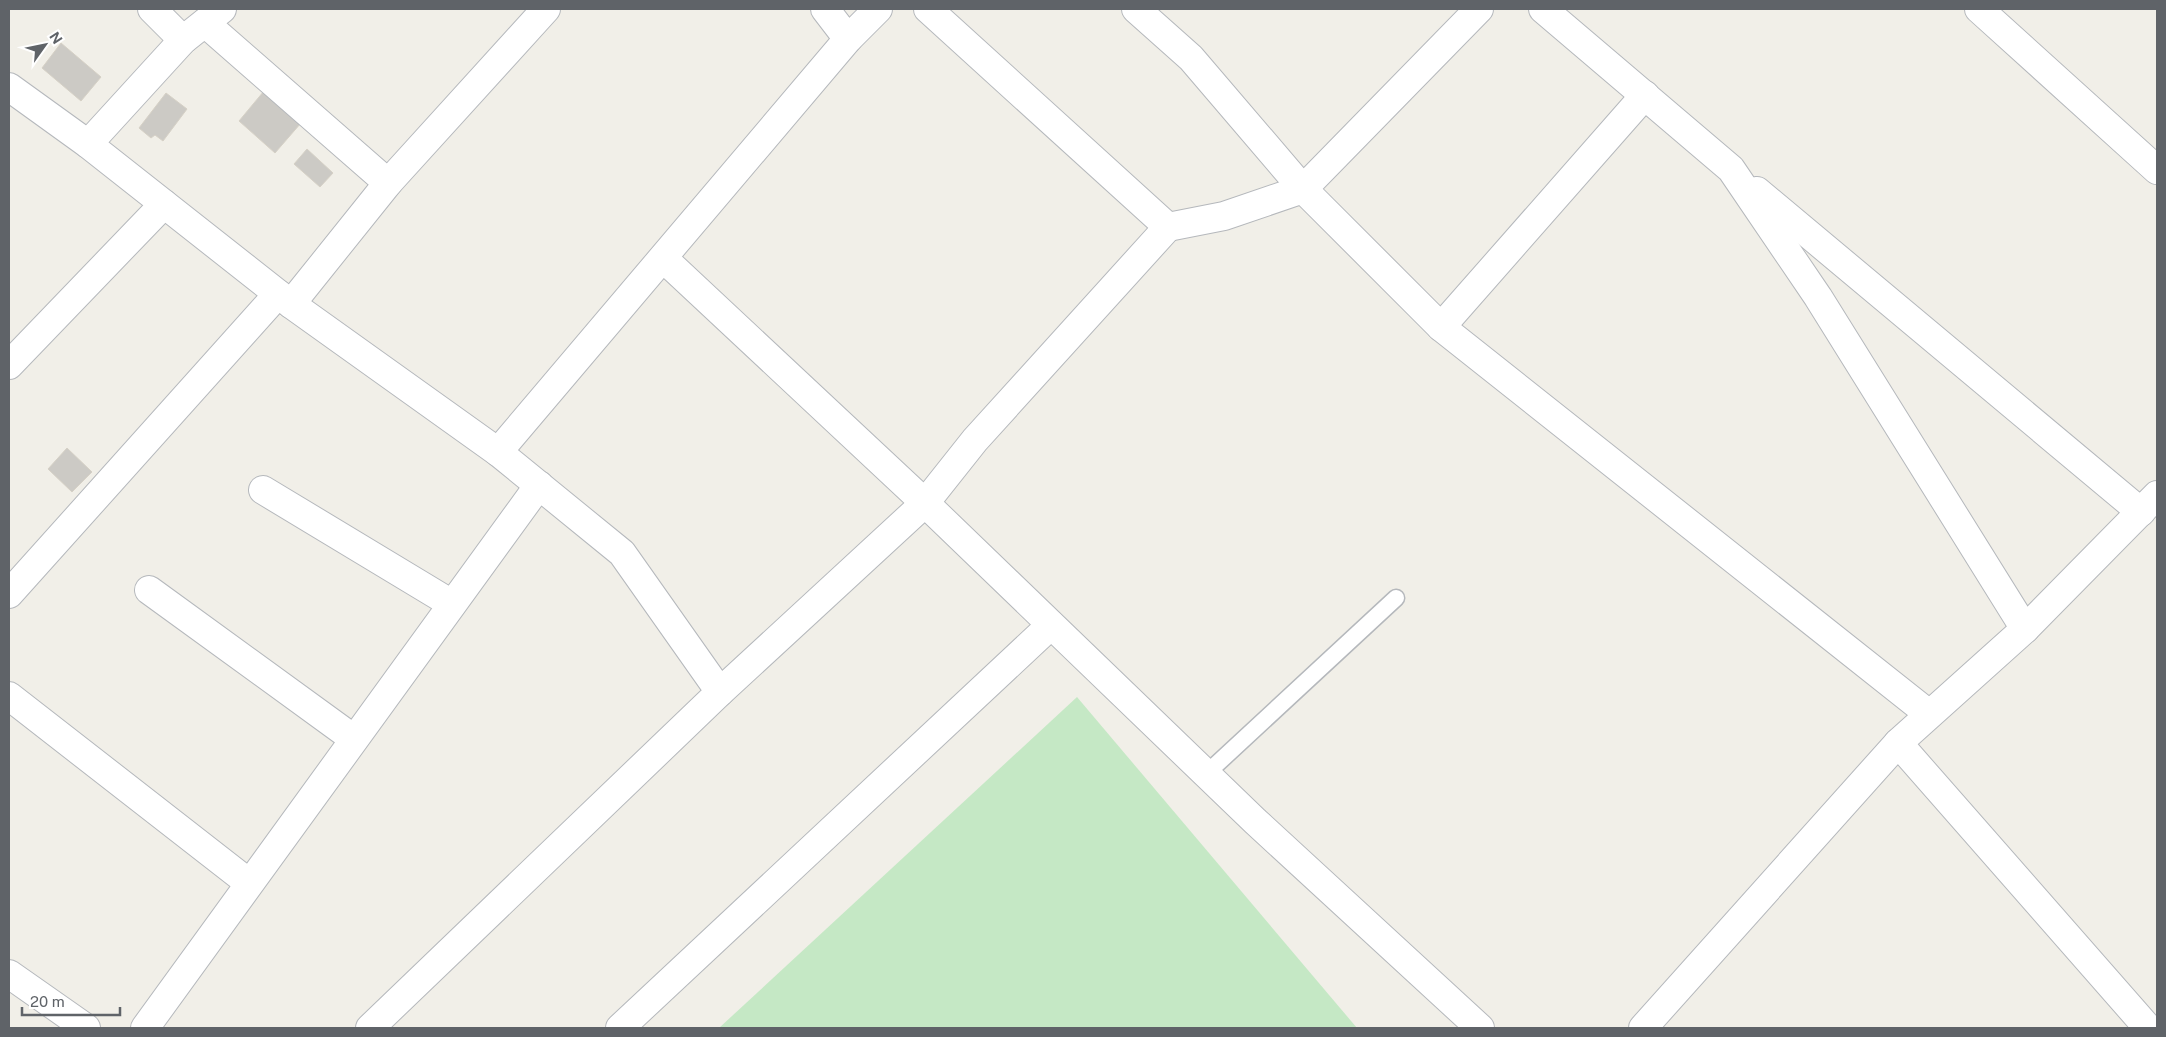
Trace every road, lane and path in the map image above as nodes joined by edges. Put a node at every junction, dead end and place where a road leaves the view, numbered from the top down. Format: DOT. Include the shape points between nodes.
graph roads {
  1 [pos="152,9"];
  2 [pos="546,9"];
  3 [pos="824,9"];
  4 [pos="878,9"];
  5 [pos="928,9"];
  6 [pos="1136,9"];
  7 [pos="1479,9"];
  8 [pos="1543,9"];
  9 [pos="1978,9"];
  10 [pos="214,16"];
  11 [pos="848,39"];
  12 [pos="183,40"];
  13 [pos="9,87"];
  14 [pos="1645,95"];
  15 [pos="88,144"];
  16 [pos="1731,169"];
  17 [pos="2157,170"];
  18 [pos="388,183"];
  19 [pos="1303,189"];
  20 [pos="164,204"];
  21 [pos="1168,227"];
  22 [pos="663,258"];
  23 [pos="284,299"];
  24 [pos="1441,327"];
  25 [pos="9,365"];
  26 [pos="498,452"];
  27 [pos="539,485"];
  28 [pos="263,490"];
  29 [pos="925,503"];
  30 [pos="2149,504"];
  31 [pos="149,590"];
  32 [pos="9,594"];
  33 [pos="1396,598"];
  34 [pos="452,604"];
  35 [pos="1051,625"];
  36 [pos="2025,629"];
  37 [pos="720,692"];
  38 [pos="9,696"];
  39 [pos="1928,714"];
  40 [pos="354,739"];
  41 [pos="1898,743"];
  42 [pos="1206,774"];
  43 [pos="249,883"];
  44 [pos="9,974"];
  45 [pos="86,1028"];
  46 [pos="145,1028"];
  47 [pos="370,1028"];
  48 [pos="620,1028"];
  49 [pos="1480,1028"];
  50 [pos="1643,1028"];
  51 [pos="2148,1028"];
  1 -- 12 [label="street"];
  2 -- 18 [label="street"];
  3 -- 11 [label="street"];
  4 -- 11 [label="street"];
  5 -- 21 [label="street"];
  6 -- 19 [label="street" via="1191,58"];
  7 -- 19 [label="street"];
  8 -- 14 [label="street"];
  9 -- 17 [label="street"];
  10 -- 12 [label="street"];
  10 -- 18 [label="street"];
  11 -- 22 [label="street"];
  12 -- 15 [label="street"];
  13 -- 15 [label="street"];
  14 -- 16 [label="street"];
  14 -- 24 [label="street"];
  15 -- 20 [label="street"];
  16 -- 30 [label="street"];
  16 -- 36 [label="street" via="1818,297"];
  18 -- 23 [label="street"];
  19 -- 21 [label="street" via="1224,216"];
  19 -- 24 [label="street"];
  20 -- 23 [label="street"];
  20 -- 25 [label="street"];
  21 -- 29 [label="street" via="975,440"];
  22 -- 26 [label="street"];
  22 -- 29 [label="street"];
  23 -- 26 [label="street"];
  23 -- 32 [label="street"];
  24 -- 39 [label="street"];
  26 -- 27 [label="street"];
  27 -- 34 [label="street"];
  27 -- 37 [label="street" via="622,553"];
  28 -- 34 [label="street"];
  29 -- 35 [label="street"];
  29 -- 37 [label="street"];
  30 -- 36 [label="street"];
  31 -- 40 [label="street"];
  33 -- 42 [label="lane"];
  34 -- 40 [label="street"];
  35 -- 42 [label="street"];
  35 -- 48 [label="street"];
  36 -- 39 [label="street"];
  37 -- 47 [label="street"];
  38 -- 43 [label="street"];
  39 -- 41 [label="street"];
  40 -- 43 [label="street"];
  41 -- 50 [label="street"];
  41 -- 51 [label="street"];
  42 -- 49 [label="street"];
  43 -- 46 [label="street"];
  44 -- 45 [label="street"];
}
